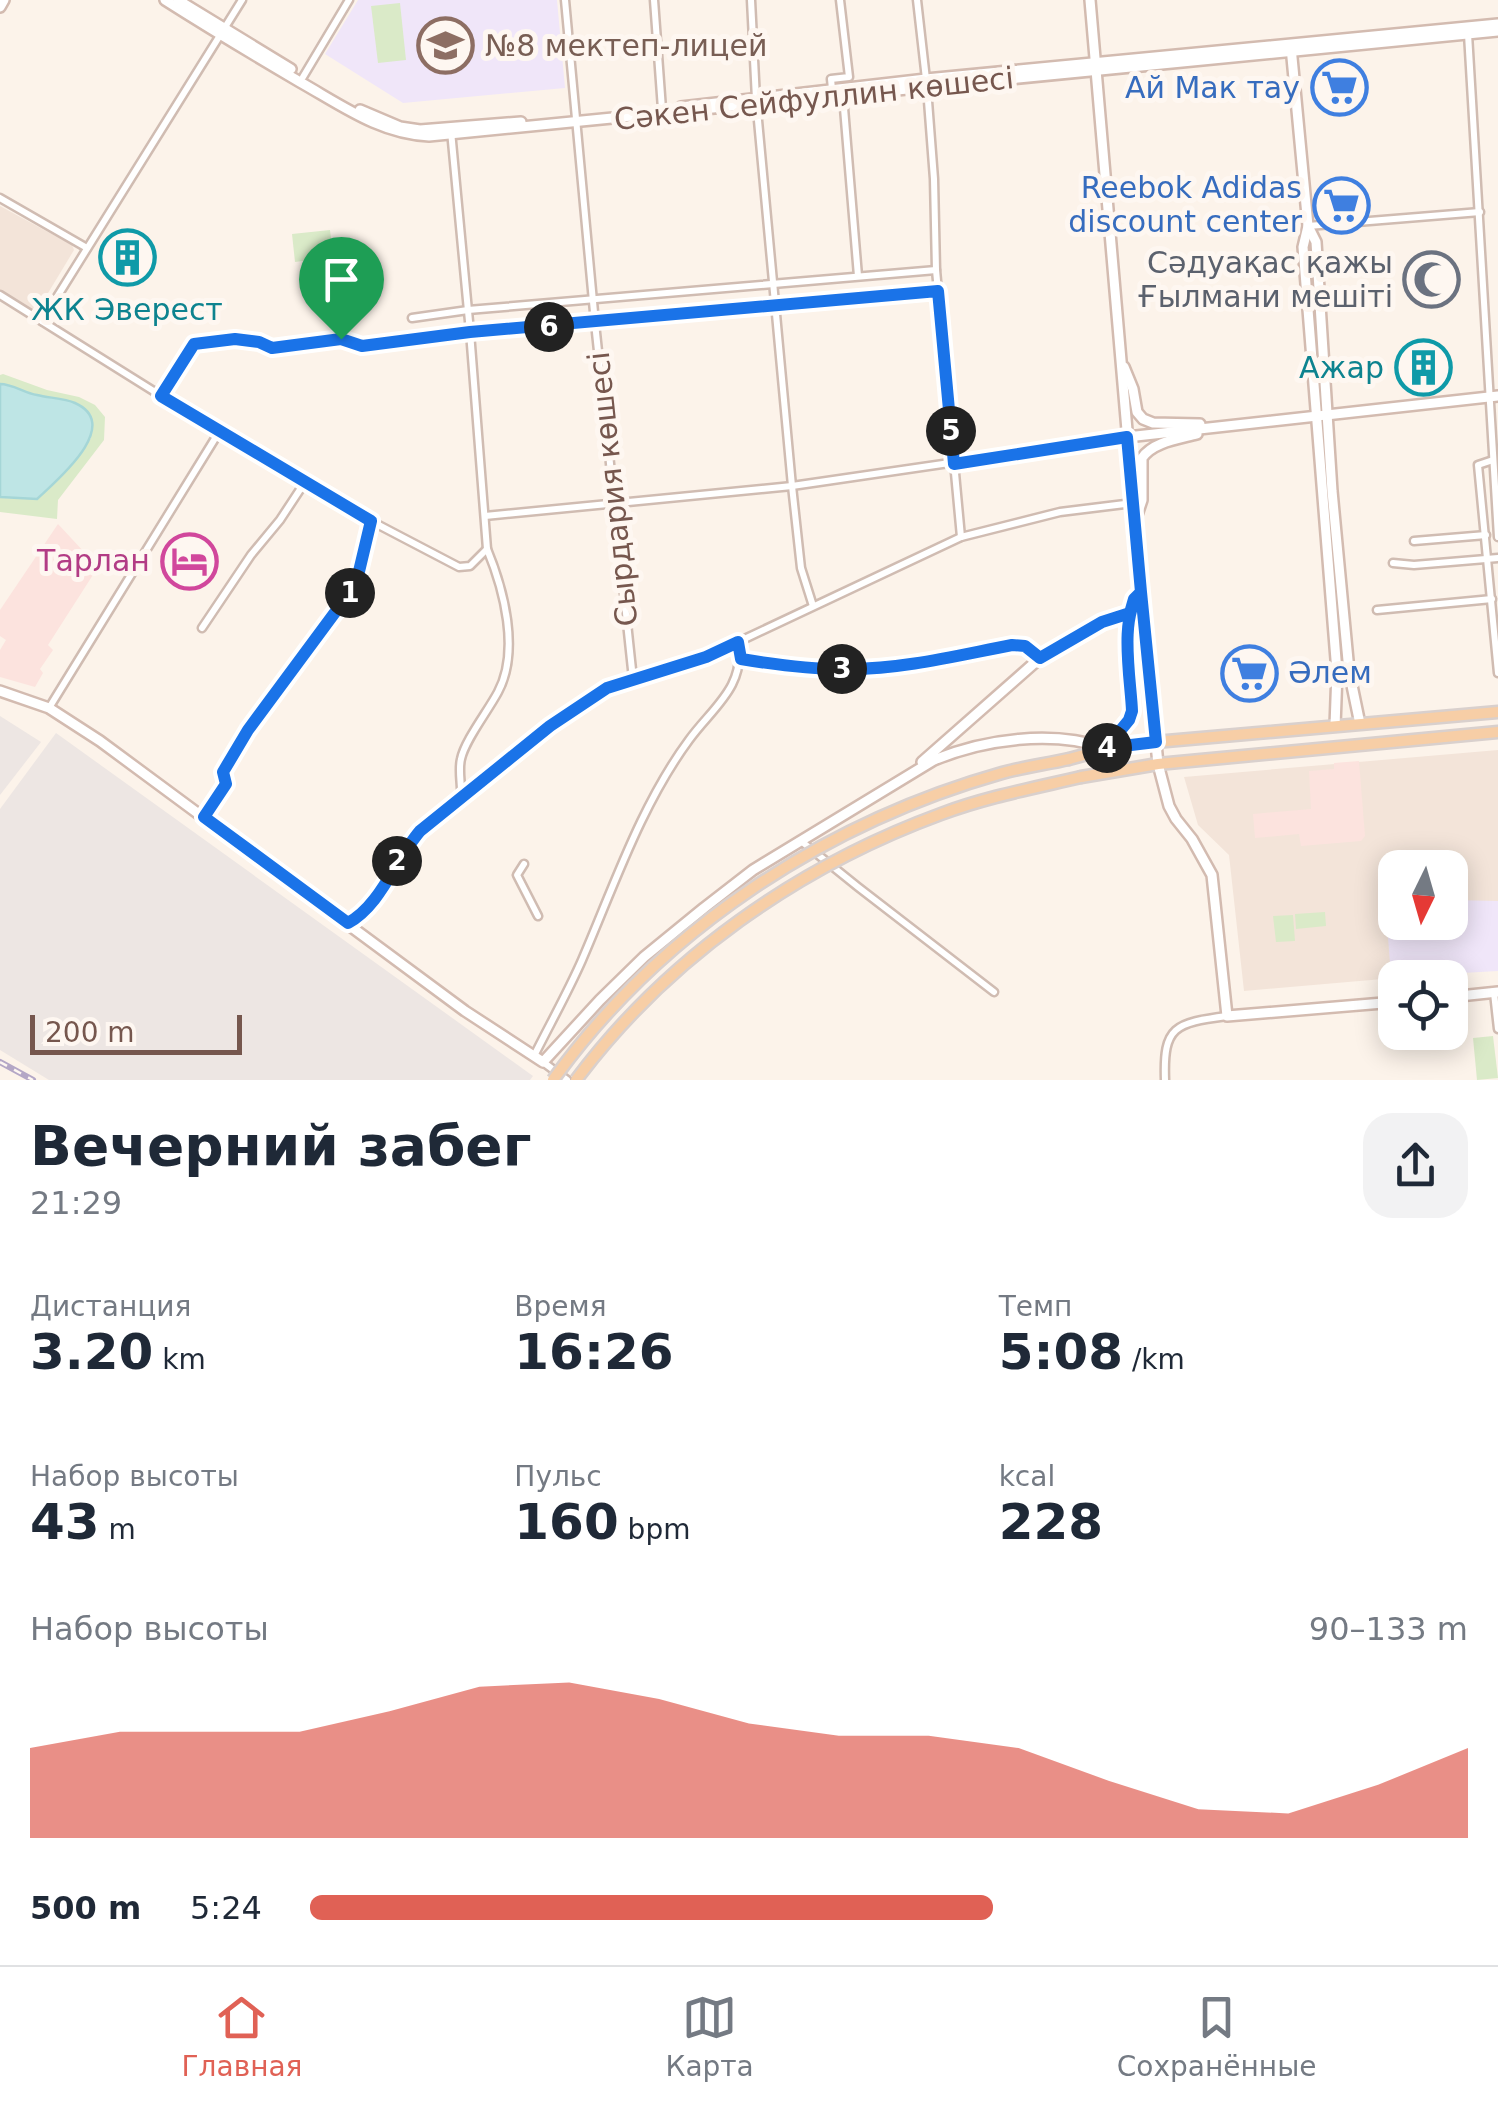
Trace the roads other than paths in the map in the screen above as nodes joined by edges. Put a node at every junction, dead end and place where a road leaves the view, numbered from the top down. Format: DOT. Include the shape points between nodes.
graph roads {
  1 [pos="4,0"];
  2 [pos="165,0"];
  3 [pos="178,0"];
  4 [pos="242,0"];
  5 [pos="349,0"];
  6 [pos="565,0"];
  7 [pos="654,0"];
  8 [pos="751,0"];
  9 [pos="840,0"];
  10 [pos="917,0"];
  11 [pos="1090,0"];
  12 [pos="0,7"];
  13 [pos="1498,28"];
  14 [pos="1468,31"];
  15 [pos="223,32"];
  16 [pos="1291,49"];
  17 [pos="1093,70"];
  18 [pos="304,77"];
  19 [pos="927,83"];
  20 [pos="832,90"];
  21 [pos="843,96"];
  22 [pos="756,102"];
  23 [pos="662,109"];
  24 [pos="576,120"];
  25 [pos="451,132"];
  26 [pos="0,198"];
  27 [pos="1480,212"];
  28 [pos="1308,226"];
  29 [pos="87,248"];
  30 [pos="936,270"];
  31 [pos="858,276"];
  32 [pos="772,283"];
  33 [pos="938,291"];
  34 [pos="0,296"];
  35 [pos="593,299"];
  36 [pos="774,305"];
  37 [pos="468,310"];
  38 [pos="412,318"];
  39 [pos="42,321"];
  40 [pos="595,323"];
  41 [pos="470,332"];
  42 [pos="1120,357"];
  43 [pos="161,396"];
  44 [pos="1493,397"];
  45 [pos="1328,416"];
  46 [pos="1315,418"];
  47 [pos="1223,426"];
  48 [pos="219,432"];
  49 [pos="1127,437"];
  50 [pos="1492,460"];
  51 [pos="954,464"];
  52 [pos="305,482"];
  53 [pos="792,486"];
  54 [pos="1497,499"];
  55 [pos="1133,502"];
  56 [pos="614,503"];
  57 [pos="486,516"];
  58 [pos="371,521"];
  59 [pos="1135,524"];
  60 [pos="1486,535"];
  61 [pos="961,537"];
  62 [pos="1498,537"];
  63 [pos="1414,541"];
  64 [pos="487,549"];
  65 [pos="1488,558"];
  66 [pos="1498,558"];
  67 [pos="1393,563"];
  68 [pos="1141,592"];
  69 [pos="1492,599"];
  70 [pos="813,606"];
  71 [pos="1377,610"];
  72 [pos="1130,613"];
  73 [pos="202,628"];
  74 [pos="738,642"];
  75 [pos="1040,658"];
  76 [pos="741,659"];
  77 [pos="1349,671"];
  78 [pos="1336,672"];
  79 [pos="1498,673"];
  80 [pos="633,678"];
  81 [pos="0,691"];
  82 [pos="50,708"];
  83 [pos="1498,712"];
  84 [pos="1360,724"];
  85 [pos="1335,726"];
  86 [pos="1498,732"];
  87 [pos="1156,742"];
  88 [pos="1106,748"];
  89 [pos="1158,764"];
  90 [pos="905,777"];
  91 [pos="461,798"];
  92 [pos="204,817"];
  93 [pos="802,841"];
  94 [pos="524,864"];
  95 [pos="538,916"];
  96 [pos="348,923"];
  97 [pos="994,992"];
  98 [pos="1496,992"];
  99 [pos="1468,994"];
  100 [pos="1378,1003"];
  101 [pos="1226,1016"];
  102 [pos="1498,1030"];
  103 [pos="538,1059"];
  104 [pos="553,1080"];
  105 [pos="567,1080"];
  106 [pos="576,1080"];
  107 [pos="1165,1080"];
  1 -- 12 [label="street"];
  2 -- 15 [label="street, Сәкен Сейфуллин көшесі"];
  3 -- 15 [label="street, Сәкен Сейфуллин көшесі"];
  4 -- 15 [label="street"];
  5 -- 18 [label="street"];
  6 -- 24 [label="street, Сырдария көшесі"];
  7 -- 23 [label="street, Сәкен Сейфуллин көшесі"];
  8 -- 22 [label="street"];
  9 -- 20 [label="street" via="849,77 832,79"];
  10 -- 19 [label="street"];
  11 -- 17 [label="street"];
  13 -- 14 [label="street, Сәкен Сейфуллин көшесі"];
  14 -- 16 [label="street, Сәкен Сейфуллин көшесі"];
  14 -- 27 [label="street"];
  15 -- 18 [label="street, Сәкен Сейфуллин көшесі"];
  15 -- 25 [label="street, Сәкен Сейфуллин көшесі" via="390,130"];
  15 -- 29 [label="street"];
  16 -- 17 [label="street, Сәкен Сейфуллин көшесі"];
  16 -- 28 [label="street"];
  17 -- 19 [label="street, Сәкен Сейфуллин көшесі"];
  17 -- 42 [label="street"];
  18 -- 25 [label="street, Сәкен Сейфуллин көшесі" via="383,121"];
  19 -- 20 [label="street, Сәкен Сейфуллин көшесі"];
  19 -- 21 [label="street, Сәкен Сейфуллин көшесі"];
  19 -- 30 [label="street"];
  20 -- 22 [label="street, Сәкен Сейфуллин көшесі"];
  21 -- 22 [label="street, Сәкен Сейфуллин көшесі"];
  21 -- 31 [label="street"];
  22 -- 23 [label="street, Сәкен Сейфуллин көшесі"];
  22 -- 24 [label="street, Сәкен Сейфуллин көшесі"];
  22 -- 32 [label="street"];
  23 -- 24 [label="street, Сәкен Сейфуллин көшесі"];
  24 -- 25 [label="street, Сәкен Сейфуллин көшесі"];
  24 -- 35 [label="street, Сырдария көшесі"];
  25 -- 37 [label="street"];
  26 -- 29 [label="street"];
  27 -- 28 [label="street"];
  27 -- 44 [label="street"];
  28 -- 45 [label="street" via="1316,242"];
  28 -- 46 [label="street" via="1303,247"];
  29 -- 39 [label="street"];
  30 -- 31 [label="street"];
  30 -- 33 [label="street"];
  31 -- 32 [label="street"];
  32 -- 35 [label="street"];
  32 -- 36 [label="street"];
  33 -- 36 [label="street"];
  33 -- 51 [label="street"];
  34 -- 39 [label="street"];
  35 -- 37 [label="street"];
  35 -- 40 [label="street, Сырдария көшесі"];
  36 -- 40 [label="street"];
  36 -- 53 [label="street"];
  37 -- 38 [label="street"];
  37 -- 41 [label="street"];
  39 -- 43 [label="street"];
  40 -- 41 [label="street"];
  40 -- 56 [label="street, Сырдария көшесі"];
  41 -- 43 [label="street" via="362,346 341,339 272,348 235,339 194,344"];
  41 -- 57 [label="street"];
  42 -- 47 [label="street" via="1143,419"];
  42 -- 49 [label="street"];
  43 -- 48 [label="street"];
  44 -- 45 [label="street"];
  44 -- 50 [label="street"];
  45 -- 46 [label="street"];
  45 -- 77 [label="street"];
  46 -- 47 [label="street"];
  46 -- 78 [label="street"];
  47 -- 49 [label="street"];
  47 -- 59 [label="street" via="1147,450"];
  48 -- 52 [label="street"];
  48 -- 82 [label="street"];
  49 -- 51 [label="street"];
  49 -- 55 [label="street"];
  50 -- 54 [label="street"];
  50 -- 60 [label="street" via="1478,465"];
  51 -- 53 [label="street"];
  51 -- 61 [label="street"];
  52 -- 58 [label="street"];
  52 -- 73 [label="street"];
  53 -- 56 [label="street"];
  53 -- 70 [label="street" via="801,568"];
  54 -- 62 [label="street"];
  55 -- 59 [label="street"];
  55 -- 61 [label="street"];
  56 -- 57 [label="street"];
  56 -- 80 [label="street, Сырдария көшесі"];
  57 -- 64 [label="street"];
  58 -- 64 [label="street" via="459,567 470,566"];
  58 -- 92 [label="street" via="356,584 248,730"];
  59 -- 68 [label="street"];
  60 -- 63 [label="street"];
  60 -- 65 [label="street"];
  61 -- 70 [label="street"];
  64 -- 91 [label="street" via="509,660 462,756"];
  65 -- 66 [label="street"];
  65 -- 67 [label="street"];
  65 -- 69 [label="street"];
  68 -- 72 [label="main road"];
  68 -- 87 [label="street"];
  69 -- 71 [label="street"];
  69 -- 79 [label="street"];
  70 -- 74 [label="street"];
  72 -- 75 [label="street"];
  72 -- 88 [label="main road" via="1132,711"];
  74 -- 76 [label="street"];
  74 -- 80 [label="street"];
  75 -- 76 [label="street" via="1012,645 854,670"];
  75 -- 90 [label="street"];
  76 -- 103 [label="street" via="722,702 689,740 650,804"];
  77 -- 78 [label="street"];
  77 -- 84 [label="street"];
  78 -- 85 [label="street"];
  80 -- 91 [label="street" via="550,726"];
  81 -- 82 [label="street"];
  82 -- 92 [label="street"];
  83 -- 84 [label="main road"];
  84 -- 85 [label="main road"];
  85 -- 87 [label="main road"];
  86 -- 89 [label="main road"];
  87 -- 88 [label="main road"];
  87 -- 89 [label="street"];
  88 -- 90 [label="street" via="1028,739 998,743 960,749"];
  88 -- 104 [label="main road, bridge" via="913,804 774,873 652,967"];
  89 -- 101 [label="street" via="1176,819 1212,875"];
  89 -- 106 [label="main road, bridge" via="992,797 855,851 760,905 698,952 639,1006"];
  90 -- 93 [label="street"];
  91 -- 96 [label="street" via="420,831 362,916"];
  92 -- 96 [label="street"];
  93 -- 97 [label="street"];
  93 -- 103 [label="street" via="753,870 644,957"];
  94 -- 95 [label="street" via="518,874"];
  96 -- 103 [label="street"];
  98 -- 99 [label="street"];
  98 -- 102 [label="street"];
  100 -- 101 [label="street"];
  101 -- 107 [label="street" via="1174,1031 1164,1053"];
  103 -- 105 [label="street"];
}
